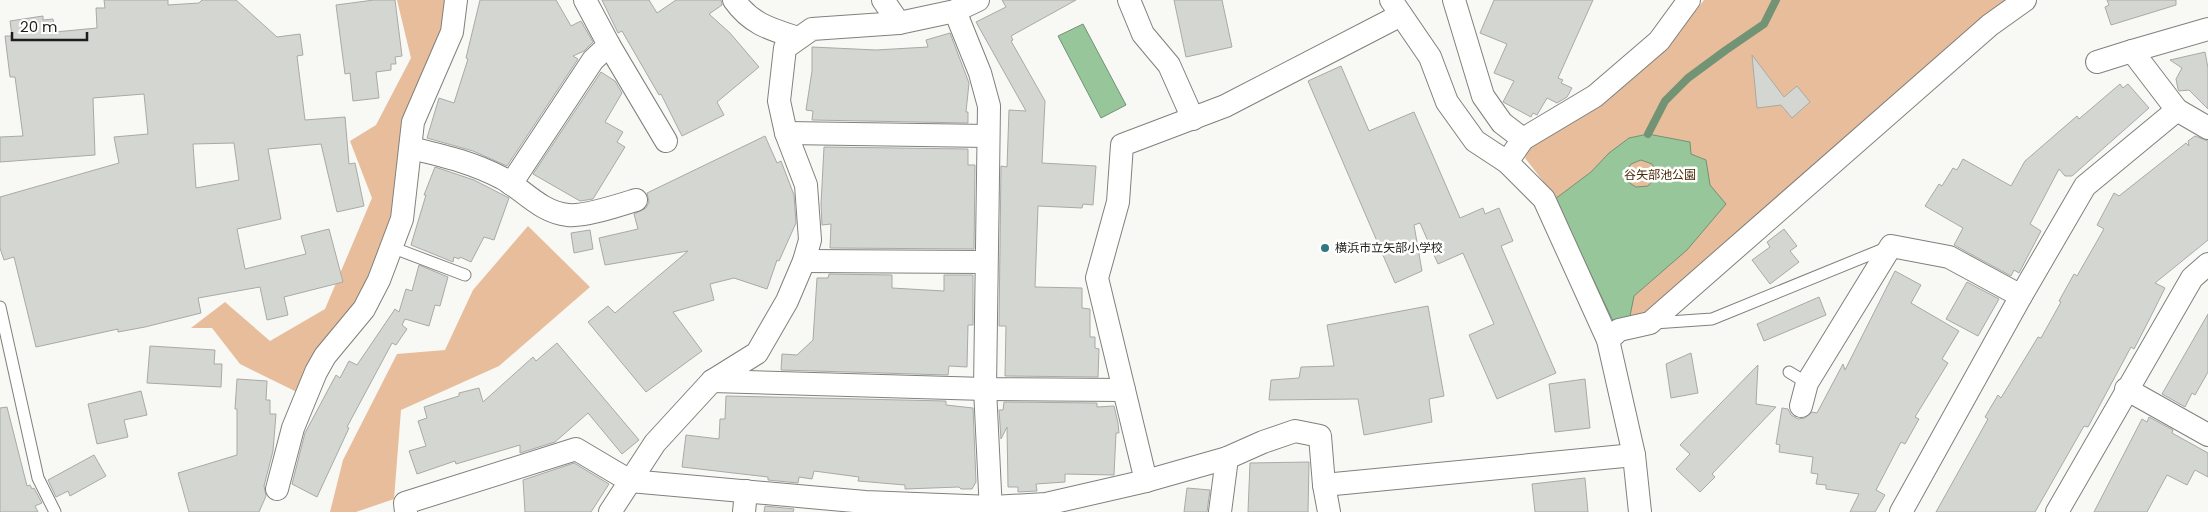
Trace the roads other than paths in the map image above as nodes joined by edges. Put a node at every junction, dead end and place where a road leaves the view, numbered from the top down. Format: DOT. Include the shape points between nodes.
graph roads {
  1 [pos="456,0"];
  2 [pos="585,0"];
  3 [pos="734,0"];
  4 [pos="883,0"];
  5 [pos="977,0"];
  6 [pos="1129,0"];
  7 [pos="1454,0"];
  8 [pos="1689,0"];
  9 [pos="2025,0"];
  10 [pos="1396,7"];
  11 [pos="955,10"];
  12 [pos="899,22"];
  13 [pos="2208,29"];
  14 [pos="798,38"];
  15 [pos="609,45"];
  16 [pos="2132,52"];
  17 [pos="2097,62"];
  18 [pos="2177,110"];
  19 [pos="1193,119"];
  20 [pos="2208,128"];
  21 [pos="786,133"];
  22 [pos="988,136"];
  23 [pos="1523,139"];
  24 [pos="666,141"];
  25 [pos="411,148"];
  26 [pos="1507,162"];
  27 [pos="511,184"];
  28 [pos="636,200"];
  29 [pos="1891,246"];
  30 [pos="391,247"];
  31 [pos="804,261"];
  32 [pos="986,262"];
  33 [pos="465,275"];
  34 [pos="2203,276"];
  35 [pos="2021,296"];
  36 [pos="1,311"];
  37 [pos="1650,323"];
  38 [pos="1608,340"];
  39 [pos="712,381"];
  40 [pos="2126,389"];
  41 [pos="984,390"];
  42 [pos="1124,390"];
  43 [pos="1801,406"];
  44 [pos="2208,435"];
  45 [pos="1634,456"];
  46 [pos="1227,458"];
  47 [pos="630,481"];
  48 [pos="1146,481"];
  49 [pos="1324,485"];
  50 [pos="277,489"];
  51 [pos="745,502"];
  52 [pos="1105,502"];
  53 [pos="864,507"];
  54 [pos="992,510"];
  55 [pos="2064,510"];
  56 [pos="56,512"];
  57 [pos="406,512"];
  58 [pos="610,512"];
  59 [pos="1220,512"];
  60 [pos="1329,512"];
  61 [pos="1640,512"];
  62 [pos="1901,512"];
  1 -- 25 [label="street" via="452,32 413,122"];
  2 -- 15 [label="street"];
  3 -- 14 [label="street" via="745,15 769,29"];
  4 -- 12 [label="street"];
  5 -- 11 [label="street"];
  6 -- 19 [label="street" via="1143,34 1170,65"];
  7 -- 23 [label="street" via="1483,96 1502,123"];
  8 -- 23 [label="street" via="1659,41 1595,96"];
  9 -- 37 [label="street" via="1990,25"];
  10 -- 19 [label="street" via="1226,106"];
  10 -- 26 [label="street" via="1430,57 1448,102 1475,141"];
  11 -- 12 [label="street"];
  11 -- 22 [label="street" via="980,73 989,106"];
  12 -- 14 [label="street" via="812,29"];
  13 -- 16 [label="street"];
  14 -- 21 [label="street" via="785,48 779,101"];
  15 -- 24 [label="street"];
  15 -- 27 [label="street" via="593,60"];
  16 -- 17 [label="street"];
  16 -- 18 [label="street"];
  18 -- 20 [label="street"];
  18 -- 35 [label="street" via="2085,186"];
  19 -- 42 [label="street" via="1122,145 1118,202 1097,278"];
  21 -- 22 [label="street"];
  21 -- 31 [label="street" via="806,185 810,240"];
  22 -- 32 [label="street"];
  23 -- 26 [label="street"];
  25 -- 27 [label="street" via="462,160"];
  25 -- 30 [label="street" via="402,219"];
  26 -- 38 [label="street" via="1544,199"];
  27 -- 28 [label="street" via="536,204 569,215 608,209"];
  29 -- 35 [label="street" via="1949,256"];
  29 -- 37 [label="lane" via="1712,319"];
  29 -- 43 [label="street" via="1798,377"];
  30 -- 33 [label="lane"];
  30 -- 50 [label="street" via="364,309 325,356 316,372 293,428"];
  31 -- 32 [label="street"];
  31 -- 39 [label="street" via="787,301 757,353"];
  32 -- 41 [label="street"];
  34 -- 40 [label="street"];
  35 -- 62 [label="street"];
  36 -- 56 [label="lane" via="38,478"];
  37 -- 38 [label="street" via="1619,330"];
  38 -- 45 [label="street"];
  39 -- 41 [label="street"];
  39 -- 47 [label="street" via="655,443"];
  40 -- 44 [label="street"];
  40 -- 55 [label="street"];
  41 -- 42 [label="street"];
  41 -- 54 [label="street"];
  42 -- 48 [label="street"];
  45 -- 49 [label="street"];
  45 -- 61 [label="street"];
  46 -- 48 [label="street"];
  46 -- 49 [label="street" via="1295,430 1320,436"];
  46 -- 59 [label="street"];
  47 -- 51 [label="street"];
  47 -- 57 [label="street" via="576,449 405,503"];
  47 -- 58 [label="street"];
  48 -- 52 [label="street"];
  49 -- 60 [label="street"];
  51 -- 53 [label="street"];
  52 -- 54 [label="street"];
  53 -- 54 [label="street"];
}
